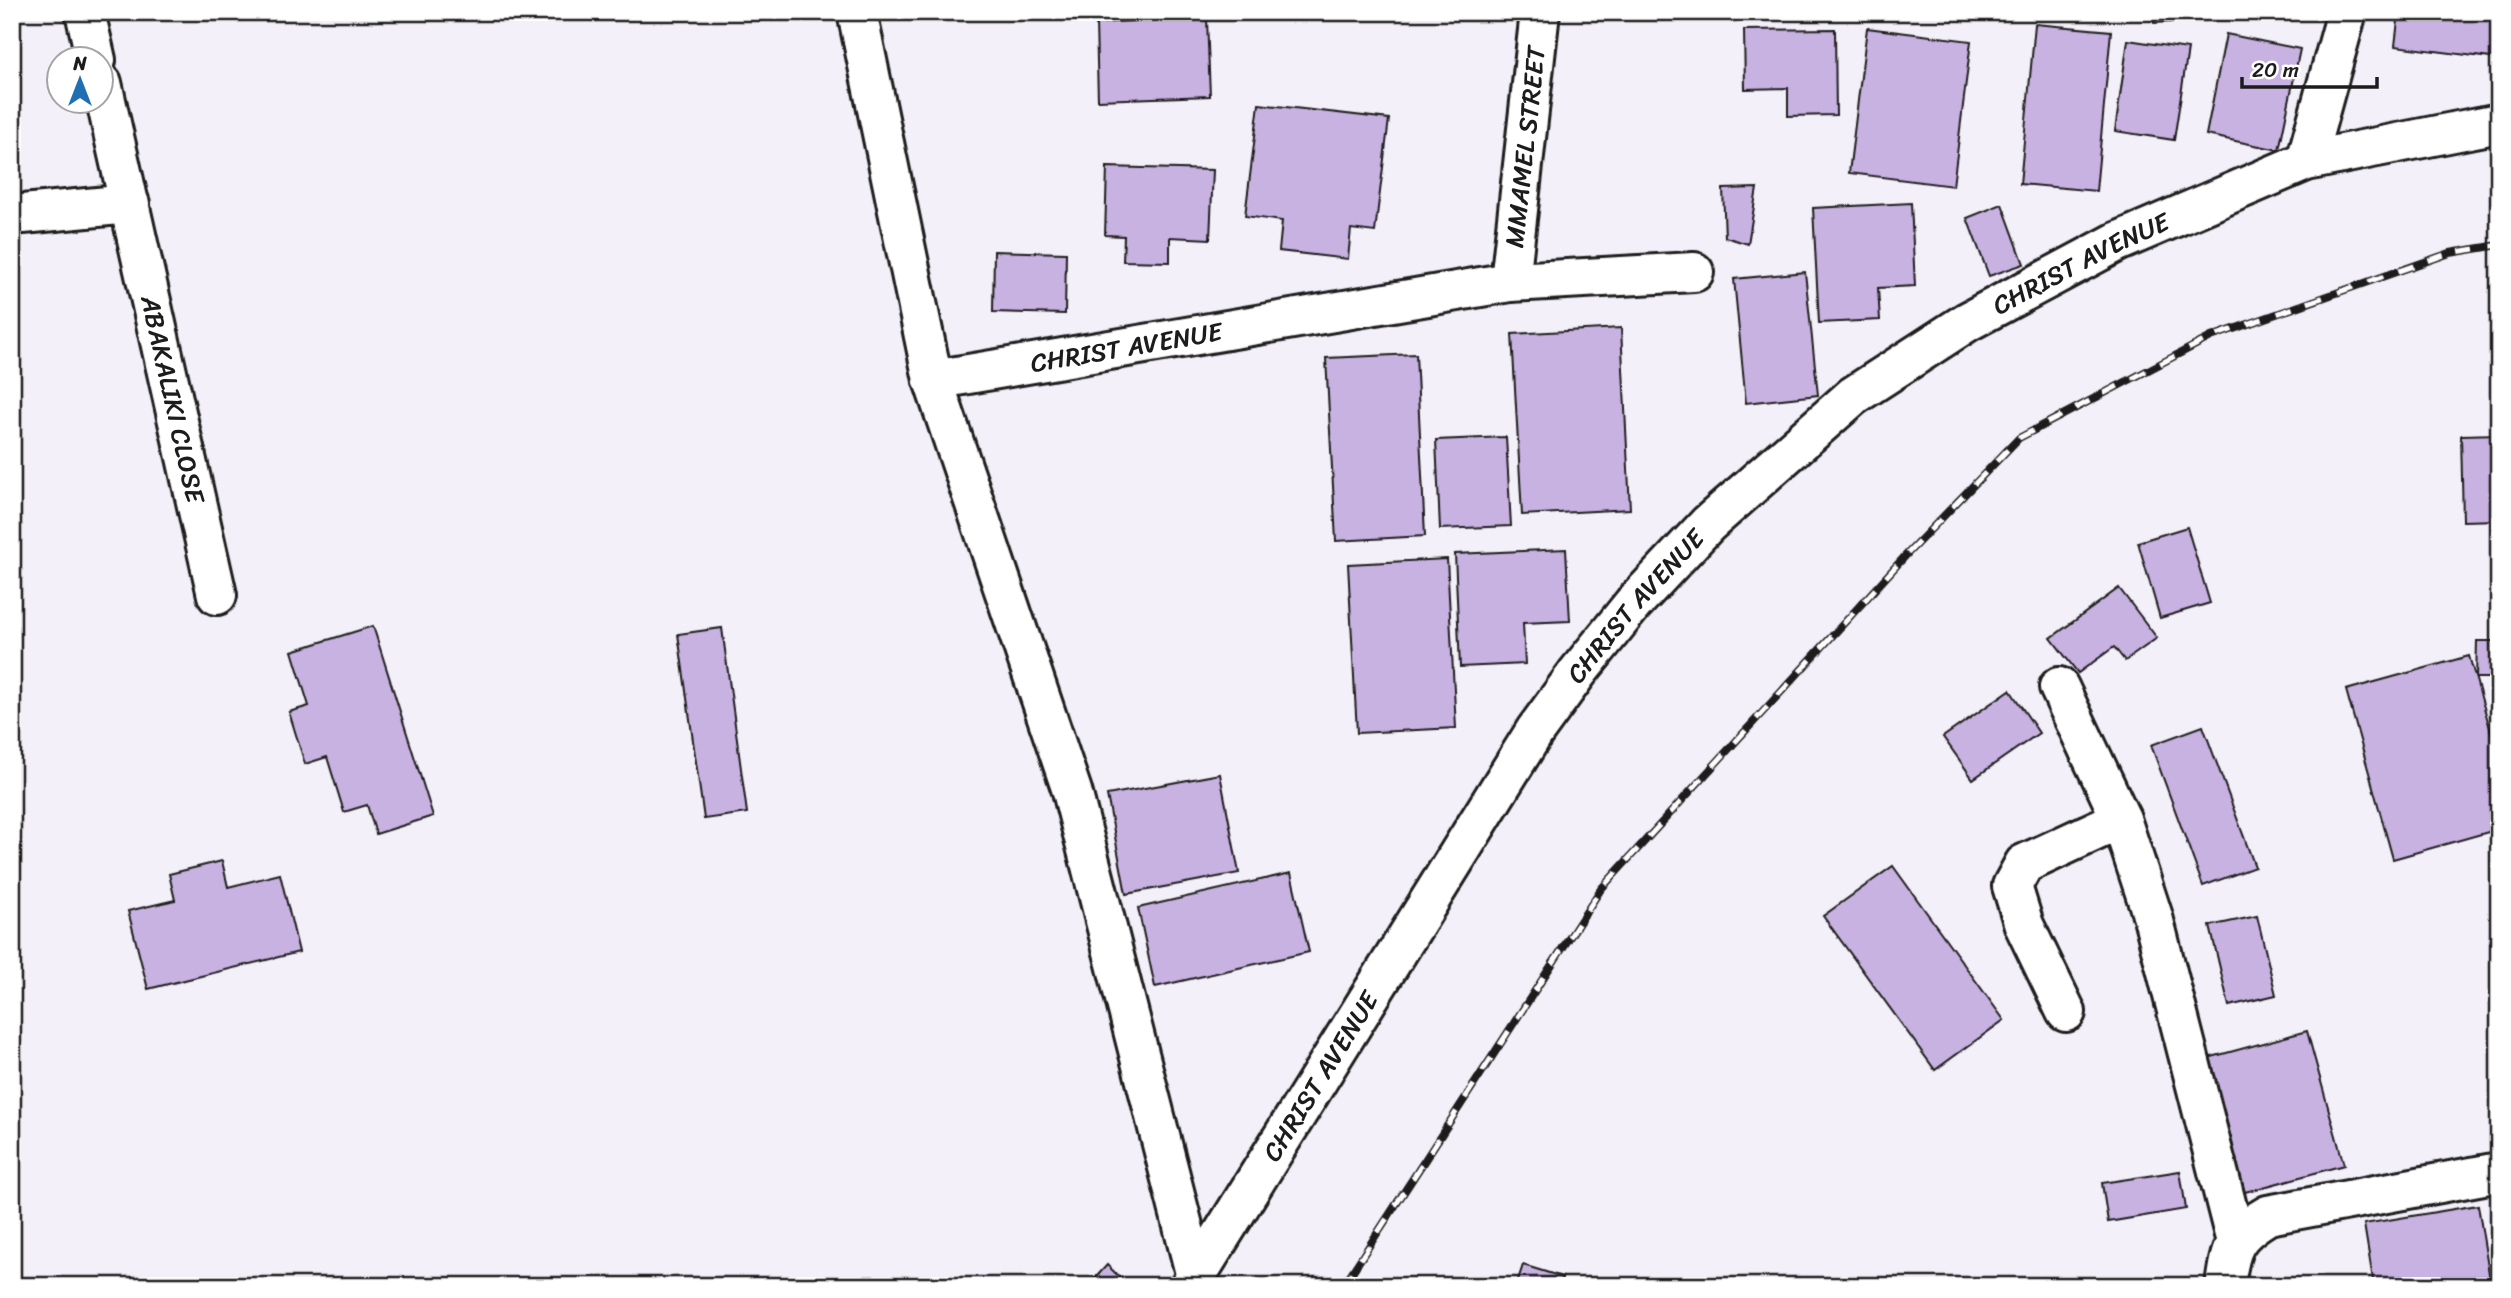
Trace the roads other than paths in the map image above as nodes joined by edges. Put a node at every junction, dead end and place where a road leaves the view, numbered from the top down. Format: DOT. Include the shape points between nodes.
graph roads {
  1 [pos="85,12"];
  2 [pos="857,12"];
  3 [pos="1540,12"];
  4 [pos="2347,12"];
  5 [pos="93,46"];
  6 [pos="110,116"];
  7 [pos="2499,123"];
  8 [pos="2306,162"];
  9 [pos="130,204"];
  10 [pos="12,215"];
  11 [pos="1693,272"];
  12 [pos="1510,282"];
  13 [pos="933,380"];
  14 [pos="218,596"];
  15 [pos="2059,687"];
  16 [pos="2121,819"];
  17 [pos="2066,1012"];
  18 [pos="2499,1172"];
  19 [pos="2236,1242"];
  20 [pos="1193,1282"];
  21 [pos="2225,1286"];
  1 -- 5 [label="street"];
  2 -- 13 [label="street"];
  3 -- 12 [label="street, MMAMEL STREET"];
  4 -- 8 [label="street"];
  6 -- 9 [label="street, ABAKALIKI CLOSE"];
  7 -- 8 [label="street, CHRIST AVENUE"];
  8 -- 20 [label="street, CHRIST AVENUE" via="2117,242 1967,322 1853,396 1708,524 1633,604 1535,731"];
  9 -- 10 [label="street"];
  9 -- 14 [label="street, ABAKALIKI CLOSE"];
  11 -- 12 [label="street, CHRIST AVENUE"];
  12 -- 13 [label="street, CHRIST AVENUE"];
  13 -- 20 [label="street" via="1072,791"];
  15 -- 16 [label="street"];
  16 -- 17 [label="street" via="2024,864 2012,886 2024,925"];
  16 -- 19 [label="street" via="2153,918"];
  18 -- 19 [label="street" via="2268,1215 2244,1229"];
  19 -- 21 [label="street" via="2229,1253"];
}
